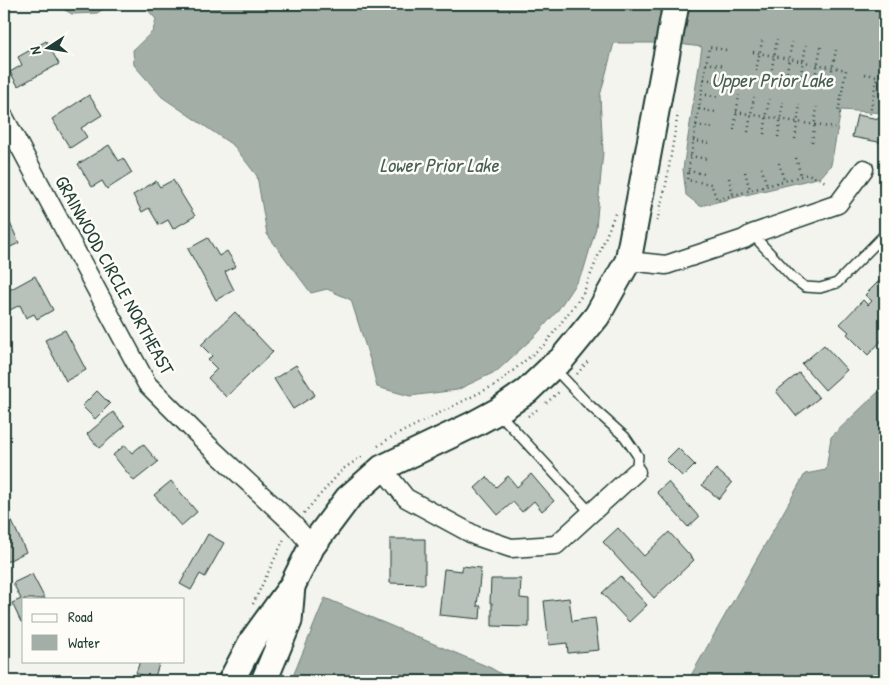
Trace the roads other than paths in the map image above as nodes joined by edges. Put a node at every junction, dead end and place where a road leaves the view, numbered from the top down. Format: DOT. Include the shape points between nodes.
graph roads {
  1 [pos="676,4"];
  2 [pos="4,117"];
  3 [pos="864,169"];
  4 [pos="752,234"];
  5 [pos="885,234"];
  6 [pos="628,261"];
  7 [pos="552,366"];
  8 [pos="498,411"];
  9 [pos="375,457"];
  10 [pos="636,472"];
  11 [pos="591,513"];
  12 [pos="312,546"];
  13 [pos="292,586"];
  14 [pos="232,681"];
  15 [pos="264,681"];
  1 -- 6 [label="main road"];
  2 -- 12 [label="street, GRAINWOOD CIRCLE NORTHEAST" via="147,384"];
  3 -- 4 [label="street" via="838,204"];
  4 -- 5 [label="lane" via="793,278 805,286 820,288 837,282"];
  4 -- 6 [label="street" via="666,265"];
  6 -- 7 [label="main road" via="597,316 561,360"];
  7 -- 8 [label="main road" via="527,391"];
  7 -- 10 [label="lane" via="625,437 638,456"];
  8 -- 9 [label="main road" via="474,424"];
  8 -- 11 [label="lane"];
  9 -- 11 [label="street" via="406,498 476,536 510,548 556,544"];
  9 -- 12 [label="main road"];
  10 -- 11 [label="street"];
  12 -- 13 [label="main road"];
  13 -- 14 [label="main road" via="252,641"];
  13 -- 15 [label="main road" via="289,621"];
}
